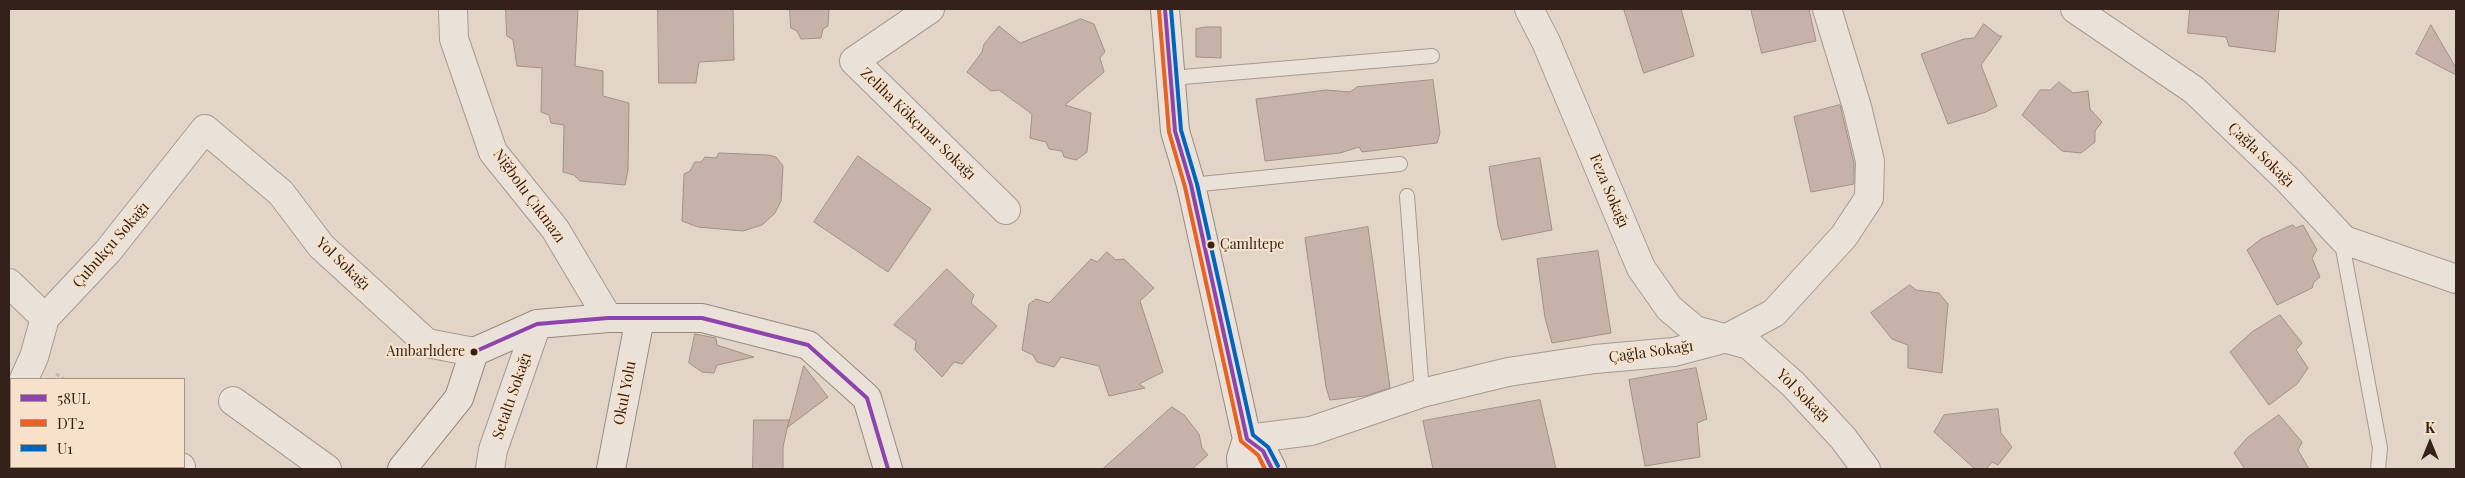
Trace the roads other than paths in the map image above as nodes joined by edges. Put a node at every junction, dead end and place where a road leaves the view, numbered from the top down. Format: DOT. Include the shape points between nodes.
graph roads {
  1 [pos="453,9"];
  2 [pos="930,9"];
  3 [pos="1165,9"];
  4 [pos="1529,9"];
  5 [pos="1826,9"];
  6 [pos="2075,9"];
  7 [pos="1432,56"];
  8 [pos="1171,78"];
  9 [pos="205,129"];
  10 [pos="1400,164"];
  11 [pos="1190,185"];
  12 [pos="1406,196"];
  13 [pos="1006,210"];
  14 [pos="2341,238"];
  15 [pos="2456,279"];
  16 [pos="9,282"];
  17 [pos="46,318"];
  18 [pos="608,318"];
  19 [pos="640,318"];
  20 [pos="537,324"];
  21 [pos="1727,338"];
  22 [pos="474,352"];
  23 [pos="24,378"];
  24 [pos="1422,393"];
  25 [pos="233,401"];
  26 [pos="1247,440"];
  27 [pos="328,469"];
  28 [pos="402,469"];
  29 [pos="490,469"];
  30 [pos="611,469"];
  31 [pos="888,469"];
  32 [pos="1242,469"];
  33 [pos="1272,469"];
  34 [pos="1866,469"];
  35 [pos="2378,469"];
  1 -- 18 [label="street, Niğbolu Çıkmazı" via="454,39 493,152 555,229"];
  2 -- 13 [label="street, Zeliha Kökçınar Sokağı" via="854,61"];
  3 -- 8 [label="street"];
  4 -- 21 [label="street, Feza Sokağı" via="1546,42 1641,268 1668,308 1695,330"];
  5 -- 21 [label="street, Çağla Sokağı" via="1870,161 1869,198 1844,236 1774,313"];
  6 -- 14 [label="street, Çağla Sokağı" via="2194,90 2288,180"];
  7 -- 8 [label="lane"];
  8 -- 11 [label="street" via="1175,131"];
  9 -- 17 [label="street, Çubukçu Sokağı" via="108,252"];
  9 -- 22 [label="street, Yol Sokağı" via="281,194 321,246 427,343"];
  10 -- 11 [label="lane"];
  11 -- 26 [label="street"];
  12 -- 24 [label="lane"];
  14 -- 15 [label="street, Çağla Sokağı"];
  14 -- 35 [label="lane" via="2380,448"];
  16 -- 17 [label="street"];
  17 -- 23 [label="street"];
  18 -- 19 [label="street"];
  18 -- 20 [label="street"];
  19 -- 30 [label="street, Okul Yolu"];
  19 -- 31 [label="street" via="702,318 808,346 867,398"];
  20 -- 22 [label="street"];
  20 -- 29 [label="street, Setaltı Sokağı" via="493,450"];
  21 -- 24 [label="street, Çağla Sokağı" via="1674,352 1594,359 1508,372"];
  21 -- 34 [label="street, Yol Sokağı" via="1750,345 1793,384 1844,438"];
  22 -- 28 [label="street" via="459,398"];
  24 -- 26 [label="street, Çağla Sokağı" via="1311,431"];
  25 -- 27 [label="street"];
  26 -- 32 [label="street" via="1241,458"];
  26 -- 33 [label="street" via="1263,452"];
}
